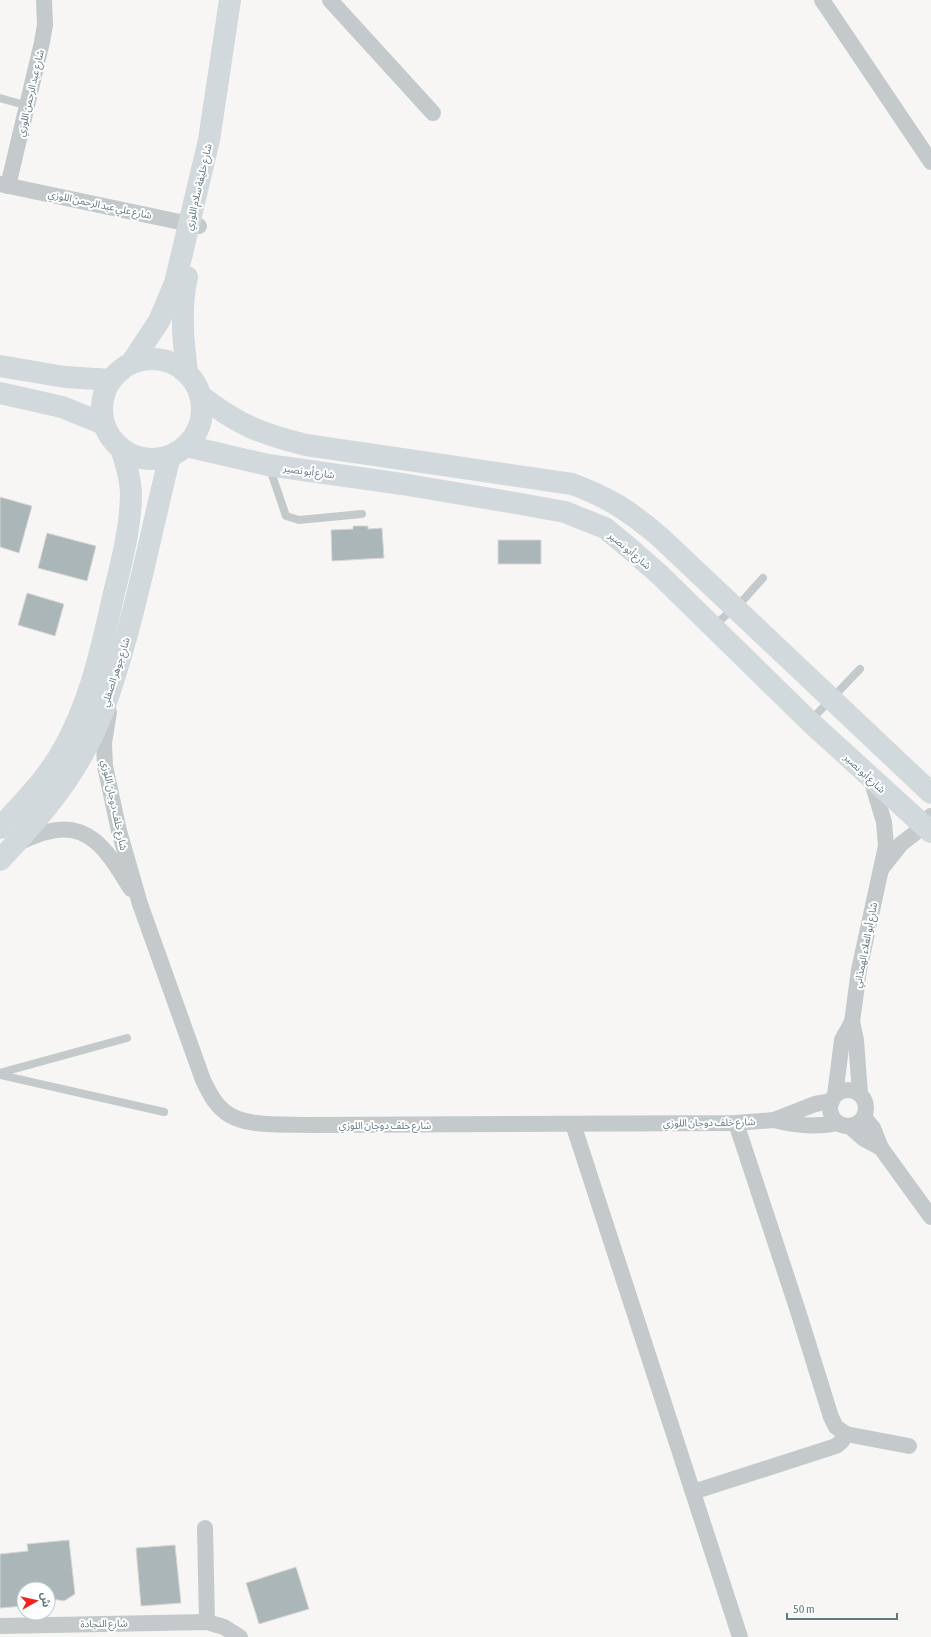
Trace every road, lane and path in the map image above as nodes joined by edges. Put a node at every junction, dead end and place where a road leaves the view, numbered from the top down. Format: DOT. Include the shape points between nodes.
graph roads {
  1 [pos="44,0"];
  2 [pos="230,0"];
  3 [pos="242,0"];
  4 [pos="330,0"];
  5 [pos="822,0"];
  6 [pos="0,98"];
  7 [pos="28,106"];
  8 [pos="433,113"];
  9 [pos="931,162"];
  10 [pos="4,185"];
  11 [pos="194,225"];
  12 [pos="132,362"];
  13 [pos="0,366"];
  14 [pos="187,372"];
  15 [pos="111,380"];
  16 [pos="0,393"];
  17 [pos="202,397"];
  18 [pos="104,424"];
  19 [pos="121,448"];
  20 [pos="178,451"];
  21 [pos="268,465"];
  22 [pos="362,514"];
  23 [pos="763,578"];
  24 [pos="734,606"];
  25 [pos="712,628"];
  26 [pos="860,669"];
  27 [pos="114,681"];
  28 [pos="831,700"];
  29 [pos="809,721"];
  30 [pos="871,779"];
  31 [pos="931,793"];
  32 [pos="929,825"];
  33 [pos="0,828"];
  34 [pos="7,852"];
  35 [pos="881,869"];
  36 [pos="140,904"];
  37 [pos="852,1022"];
  38 [pos="127,1038"];
  39 [pos="0,1074"];
  40 [pos="860,1094"];
  41 [pos="833,1098"];
  42 [pos="164,1112"];
  43 [pos="864,1117"];
  44 [pos="774,1120"];
  45 [pos="736,1123"];
  46 [pos="573,1124"];
  47 [pos="843,1125"];
  48 [pos="881,1148"];
  49 [pos="931,1217"];
  50 [pos="846,1434"];
  51 [pos="909,1446"];
  52 [pos="693,1492"];
  53 [pos="205,1528"];
  54 [pos="208,1622"];
  55 [pos="0,1626"];
  56 [pos="240,1637"];
  57 [pos="740,1637"];
  1 -- 7 [label="street, شارع عبد الرحمن اللوزي" via="45,25"];
  2 -- 11 [label="main road, شارع خليفة سلام اللوزي"];
  3 -- 11 [label="main road, شارع خليفة سلام اللوزي" via="217,143"];
  4 -- 8 [label="street"];
  5 -- 9 [label="street"];
  6 -- 7 [label="lane"];
  7 -- 10 [label="street, شارع عبد الرحمن اللوزي"];
  10 -- 11 [label="street, شارع علي عبد الرحمن اللوزي"];
  11 -- 12 [label="main road, شارع خليفة سلام اللوزي" via="167,305"];
  11 -- 14 [label="main road, شارع خليفة سلام اللوزي" via="183,296"];
  12 -- 14 [label="main road" via="155,358 172,362"];
  12 -- 15 [label="main road"];
  13 -- 15 [label="main road" via="65,377"];
  14 -- 17 [label="main road" via="196,383"];
  15 -- 18 [label="main road" via="104,394"];
  16 -- 18 [label="main road" via="62,407"];
  17 -- 20 [label="main road" via="203,410 195,436"];
  17 -- 24 [label="main road" via="241,424 285,440 572,484 596,493 620,505 640,520"];
  18 -- 19 [label="main road"];
  19 -- 20 [label="main road" via="136,456 153,459"];
  19 -- 33 [label="main road, شارع جوهر الصقلي" via="129,471 129,512 123,553 92,683 80,717 60,756"];
  20 -- 21 [label="main road, شارع أبو نصير"];
  20 -- 27 [label="main road, شارع جوهر الصقلي"];
  21 -- 22 [label="lane" via="286,516 299,520"];
  21 -- 25 [label="main road, شارع أبو نصير" via="521,504 565,512 588,520 605,528 627,546 660,575"];
  23 -- 24 [label="lane"];
  24 -- 25 [label="lane"];
  24 -- 28 [label="main road"];
  25 -- 29 [label="main road, شارع أبو نصير"];
  26 -- 28 [label="lane"];
  27 -- 34 [label="main road, شارع جوهر الصقلي" via="94,733 79,762 50,803"];
  27 -- 36 [label="street, شارع خلف دوجان اللوزي" via="104,743 105,766 119,831"];
  28 -- 29 [label="lane"];
  28 -- 31 [label="main road"];
  29 -- 30 [label="main road, شارع أبو نصير"];
  30 -- 32 [label="main road, شارع أبو نصير"];
  30 -- 35 [label="street, شارع أبو العلاء الهمذاني" via="885,830 886,846"];
  32 -- 35 [label="street, شارع أبو العلاء الهمذاني" via="901,844"];
  34 -- 36 [label="street, شارع خلف دوجان اللوزي" via="47,831 69,830 84,834 106,850"];
  35 -- 37 [label="street, شارع أبو العلاء الهمذاني" via="859,970"];
  36 -- 46 [label="street, شارع خلف دوجان اللوزي" via="203,1080 213,1099 225,1112 238,1120 310,1125"];
  37 -- 40 [label="street, شارع أبو العلاء الهمذاني"];
  37 -- 41 [label="street, شارع أبو العلاء الهمذاني" via="842,1040"];
  38 -- 39 [label="lane"];
  39 -- 42 [label="lane"];
  40 -- 41 [label="street" via="847,1090"];
  40 -- 43 [label="street" via="866,1105"];
  41 -- 44 [label="street, شارع خلف دوجان اللوزي"];
  41 -- 47 [label="street" via="831,1113"];
  43 -- 47 [label="street" via="855,1125"];
  43 -- 48 [label="street" via="873,1128"];
  44 -- 45 [label="street, شارع خلف دوجان اللوزي"];
  44 -- 47 [label="street, شارع خلف دوجان اللوزي" via="806,1126"];
  45 -- 46 [label="street, شارع خلف دوجان اللوزي"];
  45 -- 50 [label="street" via="831,1417 836,1427"];
  46 -- 52 [label="street"];
  47 -- 48 [label="street"];
  48 -- 49 [label="street"];
  50 -- 51 [label="street"];
  50 -- 52 [label="street" via="836,1446"];
  52 -- 57 [label="street"];
  53 -- 54 [label="street"];
  54 -- 55 [label="street, شارع النجادة"];
  54 -- 56 [label="street" via="224,1627"];
}
